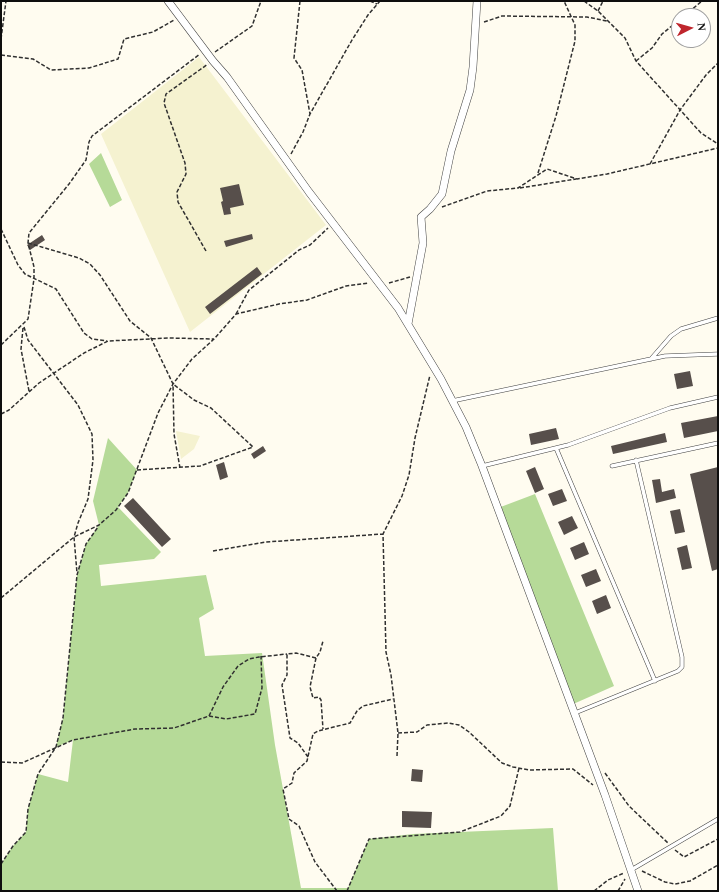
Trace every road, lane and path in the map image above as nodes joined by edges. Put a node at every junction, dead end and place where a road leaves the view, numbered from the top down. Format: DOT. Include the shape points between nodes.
graph roads {
  1 [pos="6,1"];
  2 [pos="168,1"];
  3 [pos="261,1"];
  4 [pos="300,1"];
  5 [pos="370,1"];
  6 [pos="380,1"];
  7 [pos="477,1"];
  8 [pos="564,1"];
  9 [pos="584,1"];
  10 [pos="603,1"];
  11 [pos="702,1"];
  12 [pos="377,4"];
  13 [pos="694,8"];
  14 [pos="598,11"];
  15 [pos="180,17"];
  16 [pos="571,17"];
  17 [pos="608,21"];
  18 [pos="476,24"];
  19 [pos="671,27"];
  20 [pos="1,39"];
  21 [pos="1,55"];
  22 [pos="209,56"];
  23 [pos="636,60"];
  24 [pos="718,63"];
  25 [pos="680,110"];
  26 [pos="310,114"];
  27 [pos="718,144"];
  28 [pos="718,148"];
  29 [pos="289,164"];
  30 [pos="649,164"];
  31 [pos="538,173"];
  32 [pos="578,179"];
  33 [pos="518,188"];
  34 [pos="430,209"];
  35 [pos="333,224"];
  36 [pos="1,230"];
  37 [pos="28,243"];
  38 [pos="206,251"];
  39 [pos="417,274"];
  40 [pos="34,279"];
  41 [pos="379,283"];
  42 [pos="236,314"];
  43 [pos="718,318"];
  44 [pos="408,324"];
  45 [pos="23,326"];
  46 [pos="152,338"];
  47 [pos="214,339"];
  48 [pos="108,341"];
  49 [pos="1,345"];
  50 [pos="718,354"];
  51 [pos="650,359"];
  52 [pos="432,364"];
  53 [pos="54,373"];
  54 [pos="173,384"];
  55 [pos="29,391"];
  56 [pos="718,397"];
  57 [pos="452,401"];
  58 [pos="1,414"];
  59 [pos="718,443"];
  60 [pos="556,448"];
  61 [pos="636,460"];
  62 [pos="482,466"];
  63 [pos="612,466"];
  64 [pos="180,468"];
  65 [pos="137,470"];
  66 [pos="99,525"];
  67 [pos="383,534"];
  68 [pos="74,537"];
  69 [pos="213,551"];
  70 [pos="77,575"];
  71 [pos="1,598"];
  72 [pos="322,641"];
  73 [pos="287,654"];
  74 [pos="262,656"];
  75 [pos="316,658"];
  76 [pos="655,681"];
  77 [pos="394,699"];
  78 [pos="575,713"];
  79 [pos="209,716"];
  80 [pos="323,730"];
  81 [pos="398,733"];
  82 [pos="56,747"];
  83 [pos="396,756"];
  84 [pos="308,757"];
  85 [pos="1,762"];
  86 [pos="519,768"];
  87 [pos="605,772"];
  88 [pos="594,786"];
  89 [pos="718,819"];
  90 [pos="718,840"];
  91 [pos="672,846"];
  92 [pos="1,864"];
  93 [pos="718,866"];
  94 [pos="631,870"];
  95 [pos="337,891"];
  96 [pos="347,891"];
  97 [pos="594,891"];
  98 [pos="618,891"];
  99 [pos="638,891"];
  1 -- 20 [label="path"];
  2 -- 15 [label="street"];
  3 -- 22 [label="path" via="252,26"];
  4 -- 26 [label="path" via="294,58 302,70"];
  5 -- 12 [label="path"];
  6 -- 12 [label="path"];
  7 -- 18 [label="street"];
  8 -- 16 [label="path"];
  9 -- 14 [label="path"];
  10 -- 14 [label="path"];
  11 -- 13 [label="path"];
  12 -- 26 [label="path" via="352,40"];
  14 -- 17 [label="path"];
  15 -- 21 [label="path" via="153,32 124,39 118,59 89,68 51,70 33,59"];
  15 -- 22 [label="street"];
  16 -- 17 [label="path"];
  16 -- 18 [label="path" via="502,16"];
  16 -- 31 [label="path" via="575,25 575,41"];
  17 -- 23 [label="path" via="625,38"];
  18 -- 34 [label="street" via="473,67 465,111 451,151 442,194"];
  19 -- 23 [label="path" via="652,48"];
  22 -- 29 [label="street"];
  22 -- 37 [label="path" via="92,136 86,160 29,233"];
  22 -- 38 [label="path" via="166,94 164,103 185,163 186,174 177,192 178,202"];
  23 -- 25 [label="path"];
  24 -- 25 [label="path"];
  25 -- 27 [label="path" via="701,133"];
  25 -- 30 [label="path"];
  26 -- 29 [label="path" via="292,151"];
  28 -- 30 [label="path"];
  29 -- 35 [label="street"];
  30 -- 32 [label="path"];
  31 -- 32 [label="path" via="547,168"];
  31 -- 33 [label="path"];
  32 -- 33 [label="path"];
  33 -- 34 [label="path" via="487,191 449,206"];
  34 -- 39 [label="street" via="421,217 423,243"];
  35 -- 41 [label="street"];
  35 -- 42 [label="path" via="310,245 299,250 249,290"];
  36 -- 40 [label="path" via="18,265 25,274"];
  37 -- 40 [label="path"];
  37 -- 46 [label="path" via="79,258 90,264 130,321"];
  39 -- 41 [label="path" via="393,282"];
  39 -- 44 [label="street"];
  40 -- 45 [label="path" via="28,319"];
  40 -- 48 [label="path" via="56,289 84,333 92,339"];
  41 -- 42 [label="path" via="346,286 307,300"];
  41 -- 44 [label="street"];
  42 -- 47 [label="path"];
  43 -- 51 [label="lane" via="681,329"];
  44 -- 52 [label="street"];
  45 -- 49 [label="path"];
  45 -- 53 [label="path" via="28,340"];
  45 -- 55 [label="path" via="21,350"];
  46 -- 47 [label="path"];
  46 -- 48 [label="path"];
  46 -- 54 [label="path"];
  47 -- 54 [label="path" via="192,359"];
  48 -- 53 [label="path"];
  50 -- 51 [label="lane"];
  51 -- 57 [label="lane"];
  52 -- 57 [label="street"];
  52 -- 67 [label="path" via="409,475 402,496"];
  53 -- 55 [label="path"];
  53 -- 68 [label="path" via="78,405 92,434 93,460 88,499"];
  54 -- 64 [label="path" via="174,434"];
  54 -- 64 [label="path" via="194,400 211,408 253,447 200,466"];
  54 -- 65 [label="path" via="158,413"];
  55 -- 58 [label="path"];
  56 -- 60 [label="lane" via="670,408"];
  57 -- 62 [label="street"];
  59 -- 61 [label="lane"];
  60 -- 62 [label="lane"];
  60 -- 76 [label="lane"];
  61 -- 63 [label="lane"];
  61 -- 76 [label="lane" via="682,657 682,667 678,672"];
  62 -- 78 [label="street"];
  64 -- 65 [label="path"];
  65 -- 66 [label="path" via="128,493 116,510"];
  66 -- 68 [label="path"];
  66 -- 70 [label="path" via="86,544"];
  67 -- 69 [label="path" via="266,542"];
  67 -- 77 [label="path" via="386,652"];
  68 -- 70 [label="path"];
  68 -- 71 [label="path"];
  70 -- 82 [label="path" via="63,718"];
  72 -- 75 [label="path"];
  73 -- 74 [label="path"];
  73 -- 75 [label="path"];
  73 -- 84 [label="path" via="287,675 281,689 290,738 298,743"];
  74 -- 79 [label="path" via="249,659 238,666"];
  74 -- 79 [label="path" via="262,688 256,714 226,719"];
  75 -- 80 [label="path" via="310,688 313,698 321,700"];
  76 -- 78 [label="lane"];
  77 -- 80 [label="path" via="363,706 350,723"];
  77 -- 81 [label="path"];
  78 -- 94 [label="street"];
  79 -- 82 [label="path" via="174,728 135,729 73,740"];
  80 -- 84 [label="path" via="314,734"];
  81 -- 83 [label="path"];
  81 -- 86 [label="path" via="417,732 427,725 459,725 502,763"];
  82 -- 85 [label="path" via="22,763"];
  82 -- 92 [label="path" via="38,774 28,809 26,832"];
  84 -- 95 [label="path" via="294,773 292,783 283,788 289,819 299,826 316,862"];
  86 -- 88 [label="path" via="572,769"];
  86 -- 96 [label="path" via="510,806 501,816 460,832 369,839"];
  87 -- 91 [label="path" via="629,806"];
  89 -- 91 [label="lane"];
  90 -- 91 [label="path" via="684,857"];
  91 -- 94 [label="lane"];
  93 -- 94 [label="path" via="690,881 675,884 664,882 645,871"];
  94 -- 97 [label="path" via="608,880"];
  94 -- 98 [label="path"];
  94 -- 99 [label="street"];
}
